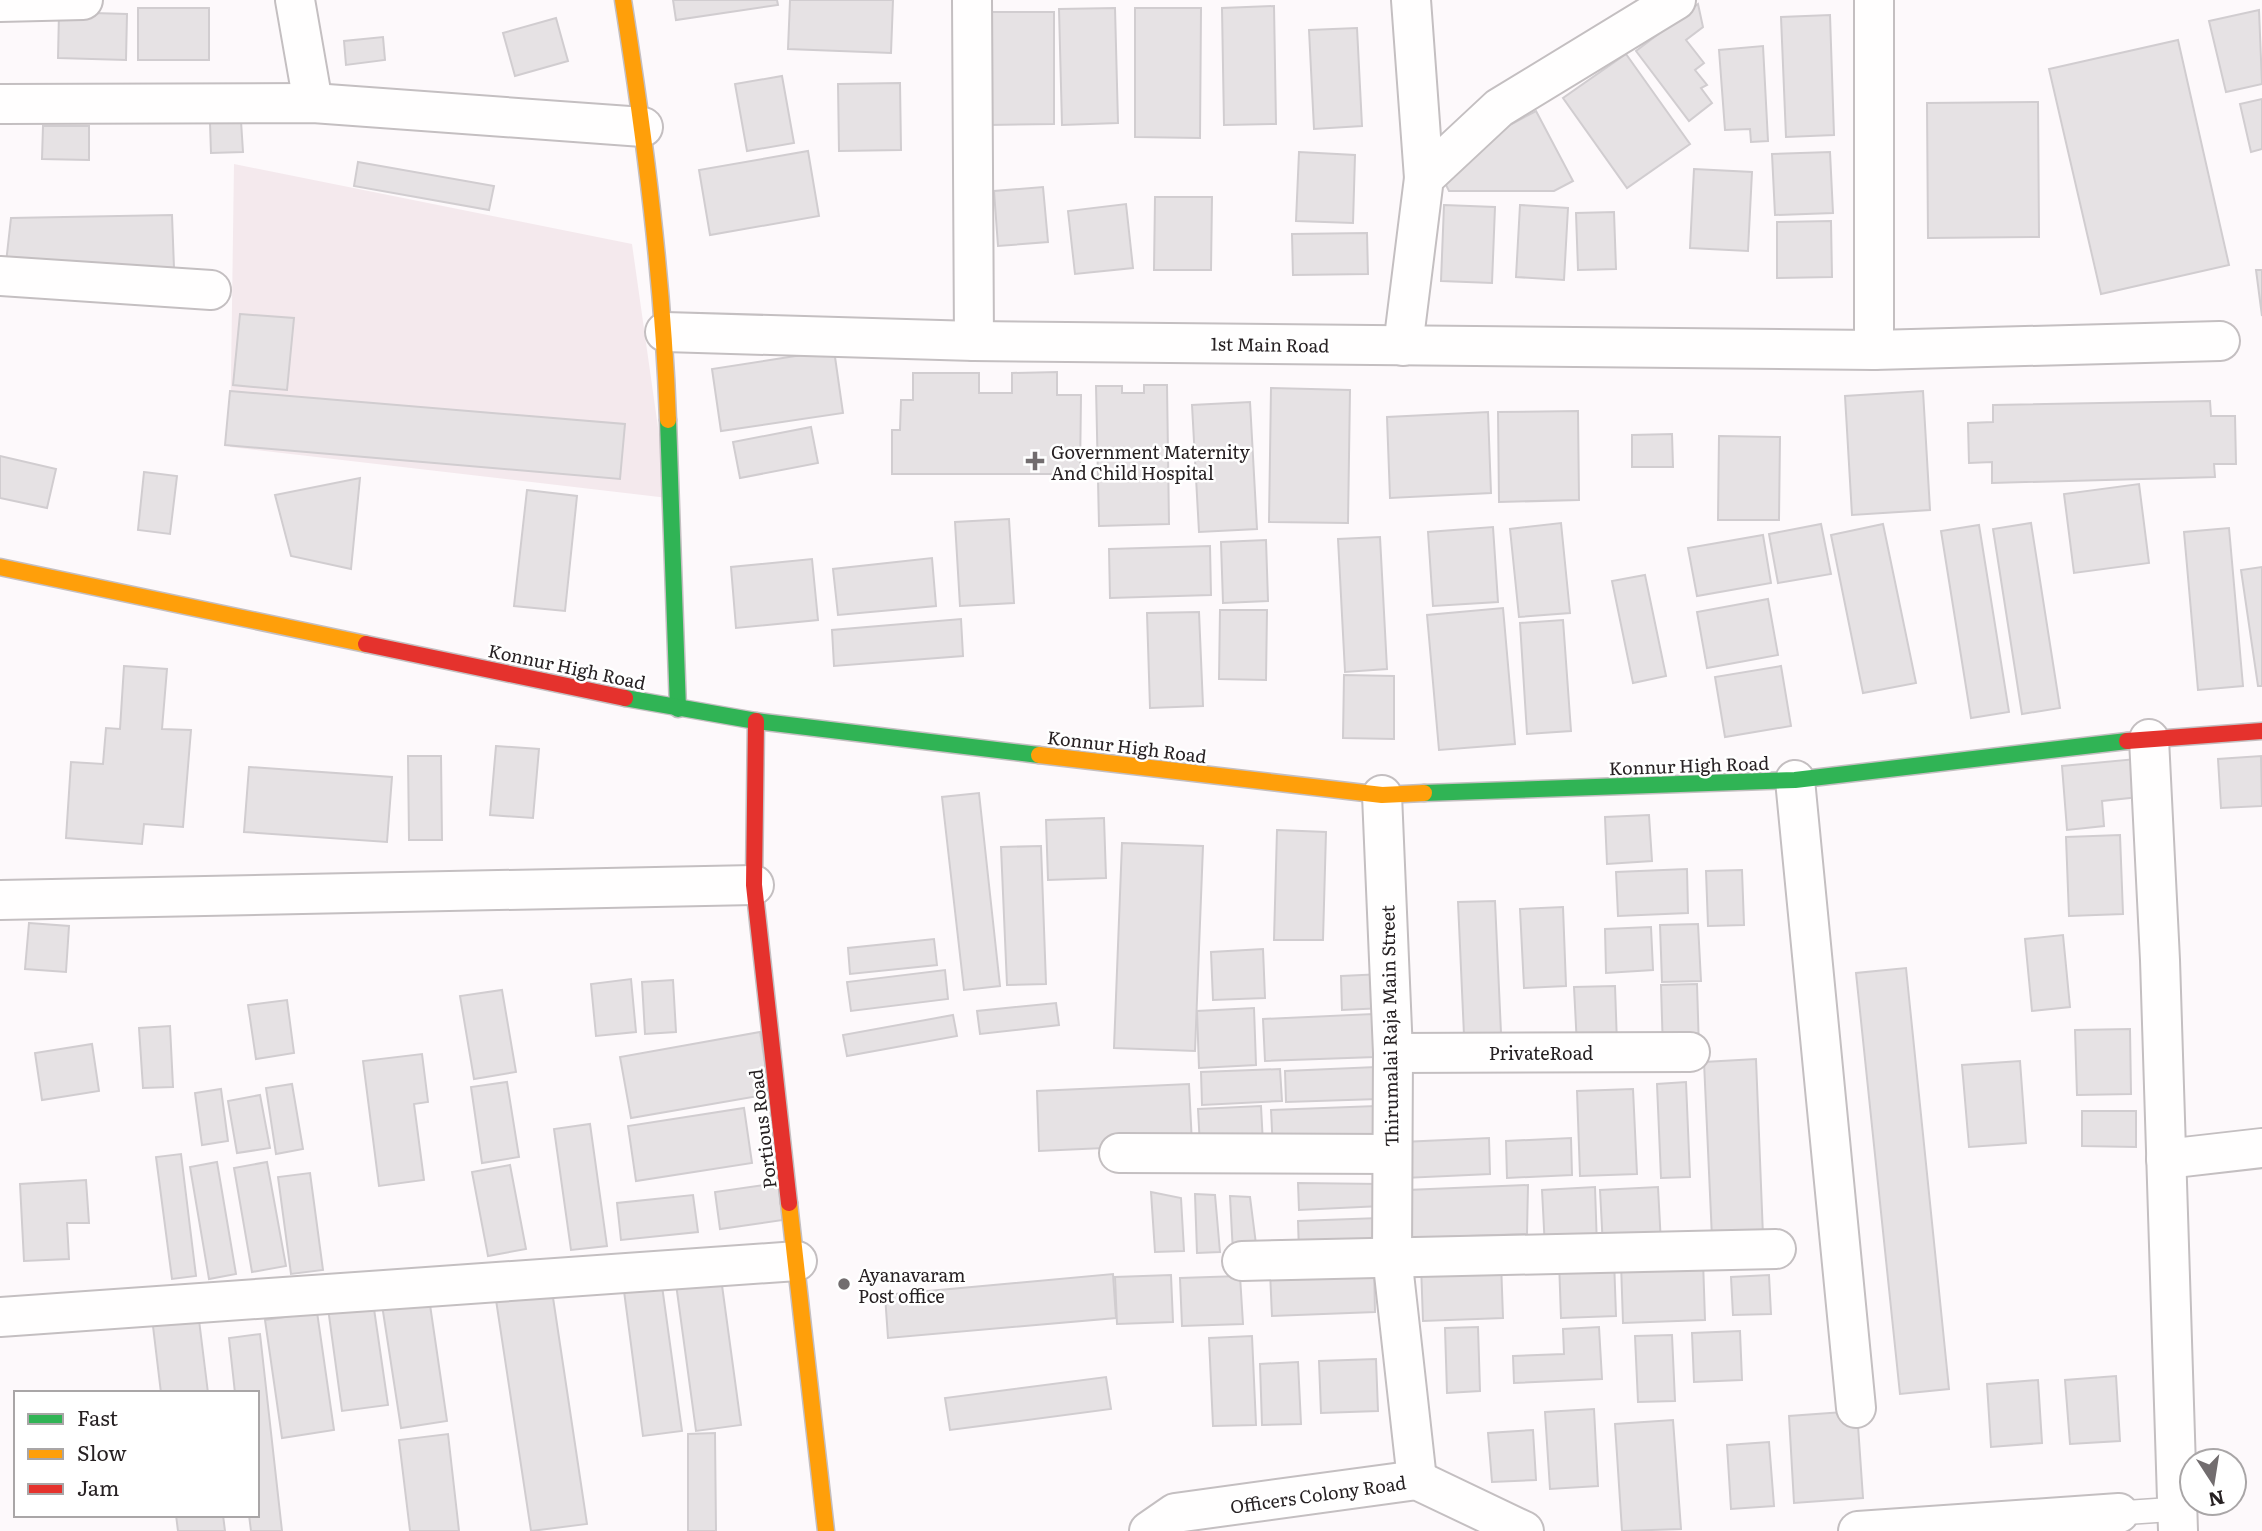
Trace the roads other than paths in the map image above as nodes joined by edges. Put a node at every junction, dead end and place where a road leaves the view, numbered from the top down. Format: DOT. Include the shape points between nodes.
graph roads {
  1 [pos="83,0"];
  2 [pos="295,0"];
  3 [pos="623,0"];
  4 [pos="972,0"];
  5 [pos="1411,0"];
  6 [pos="1676,0"];
  7 [pos="1874,0"];
  8 [pos="0,2"];
  9 [pos="313,103"];
  10 [pos="0,104"];
  11 [pos="643,127"];
  12 [pos="1424,178"];
  13 [pos="0,276"];
  14 [pos="211,290"];
  15 [pos="665,332"];
  16 [pos="974,341"];
  17 [pos="2220,341"];
  18 [pos="1403,346"];
  19 [pos="1874,350"];
  20 [pos="0,567"];
  21 [pos="678,709"];
  22 [pos="756,721"];
  23 [pos="2262,731"];
  24 [pos="2149,739"];
  25 [pos="1794,780"];
  26 [pos="1382,795"];
  27 [pos="754,885"];
  28 [pos="0,900"];
  29 [pos="1690,1052"];
  30 [pos="1393,1053"];
  31 [pos="2262,1148"];
  32 [pos="1119,1153"];
  33 [pos="1392,1154"];
  34 [pos="2166,1159"];
  35 [pos="1776,1249"];
  36 [pos="1392,1256"];
  37 [pos="797,1261"];
  38 [pos="1242,1261"];
  39 [pos="0,1317"];
  40 [pos="1856,1408"];
  41 [pos="1418,1480"];
  42 [pos="2119,1513"];
  43 [pos="2178,1520"];
  44 [pos="826,1531"];
  45 [pos="1149,1531"];
  46 [pos="1524,1531"];
  47 [pos="1858,1531"];
  1 -- 8 [label="street"];
  2 -- 9 [label="street"];
  3 -- 11 [label="main road"];
  4 -- 16 [label="street"];
  5 -- 12 [label="street"];
  6 -- 12 [label="street" via="1499,108"];
  7 -- 19 [label="street"];
  9 -- 10 [label="street"];
  9 -- 11 [label="street"];
  11 -- 15 [label="main road"];
  12 -- 18 [label="street"];
  13 -- 14 [label="street"];
  15 -- 16 [label="street, 1st Main Road"];
  15 -- 21 [label="main road"];
  16 -- 18 [label="street, 1st Main Road"];
  17 -- 19 [label="street, 1st Main Road"];
  18 -- 19 [label="street, 1st Main Road"];
  20 -- 21 [label="main road, Konnur High Road"];
  21 -- 22 [label="main road, Konnur High Road"];
  22 -- 26 [label="main road, Konnur High Road"];
  22 -- 27 [label="main road, Portious Road"];
  23 -- 24 [label="main road, Konnur High Road"];
  24 -- 25 [label="main road, Konnur High Road"];
  24 -- 34 [label="street"];
  25 -- 26 [label="main road, Konnur High Road"];
  25 -- 40 [label="street"];
  26 -- 30 [label="street, Thirumalai Raja Main Street"];
  27 -- 28 [label="street"];
  27 -- 37 [label="main road, Portious Road"];
  29 -- 30 [label="street, PrivateRoad"];
  30 -- 33 [label="street, Thirumalai Raja Main Street"];
  31 -- 34 [label="street"];
  32 -- 33 [label="street"];
  33 -- 36 [label="street, Thirumalai Raja Main Street"];
  34 -- 43 [label="street"];
  35 -- 36 [label="street"];
  36 -- 38 [label="street"];
  36 -- 41 [label="street, Thirumalai Raja Main Street"];
  37 -- 39 [label="street"];
  37 -- 44 [label="main road, Portious Road"];
  41 -- 45 [label="street, Officers Colony Road" via="1175,1513"];
  41 -- 46 [label="street, Officers Colony Road"];
  42 -- 43 [label="lane"];
  42 -- 47 [label="street"];
}
